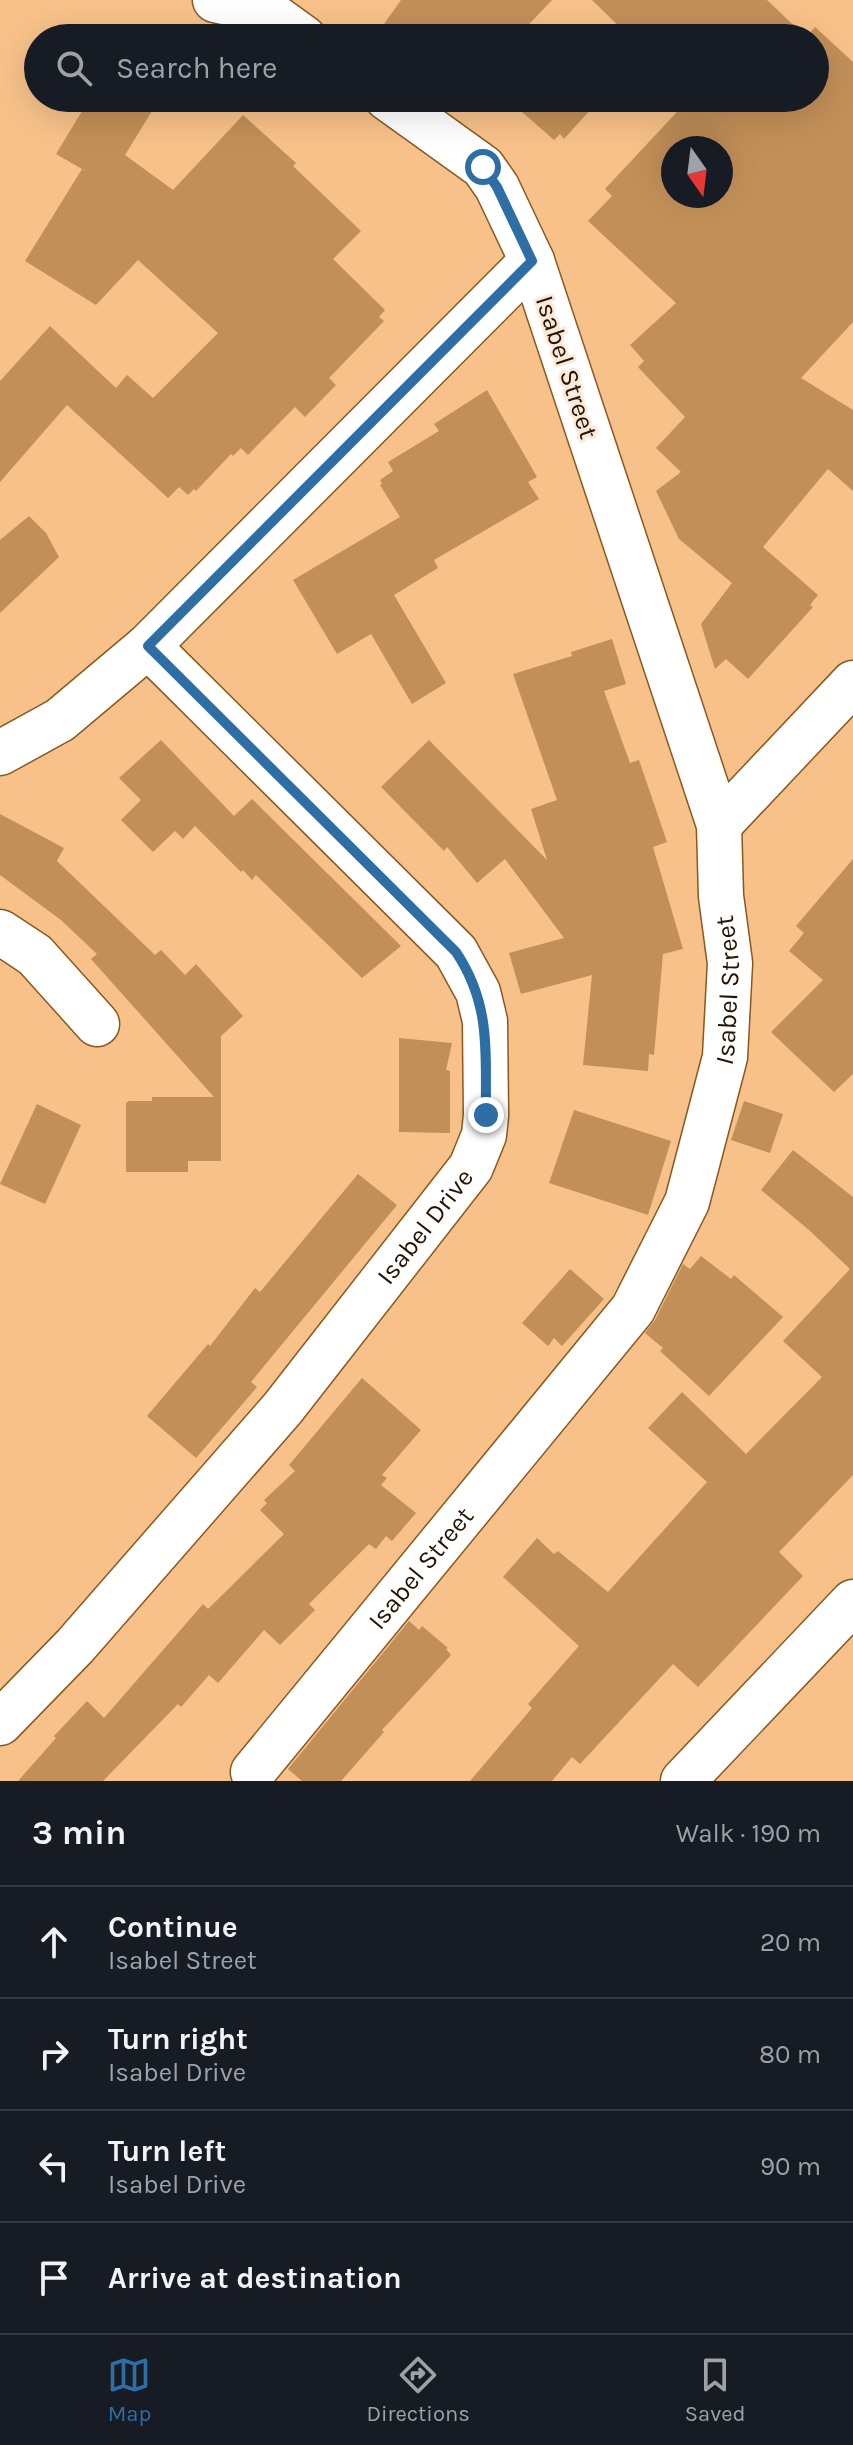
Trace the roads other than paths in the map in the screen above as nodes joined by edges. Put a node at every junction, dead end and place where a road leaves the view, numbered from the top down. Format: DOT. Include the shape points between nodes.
graph roads {
  1 [pos="215,0"];
  2 [pos="272,6"];
  3 [pos="290,24"];
  4 [pos="406,112"];
  5 [pos="532,261"];
  6 [pos="148,646"];
  7 [pos="853,683"];
  8 [pos="0,753"];
  9 [pos="719,825"];
  10 [pos="0,932"];
  11 [pos="97,1024"];
  12 [pos="853,1602"];
  13 [pos="0,1723"];
  14 [pos="253,1772"];
  15 [pos="683,1781"];
  1 -- 2 [label="street"];
  2 -- 3 [label="street"];
  4 -- 5 [label="street, Isabel Street" via="483,167"];
  5 -- 6 [label="street"];
  5 -- 9 [label="street, Isabel Street"];
  6 -- 8 [label="street" via="60,720"];
  6 -- 13 [label="street, Isabel Drive" via="456,952 478,992 485,1021 484,1135 471,1167 283,1408 75,1646"];
  7 -- 9 [label="street"];
  9 -- 14 [label="street, Isabel Street" via="730,963 725,1057 687,1202 633,1309"];
  10 -- 11 [label="street" via="35,955"];
  12 -- 15 [label="street"];
}
